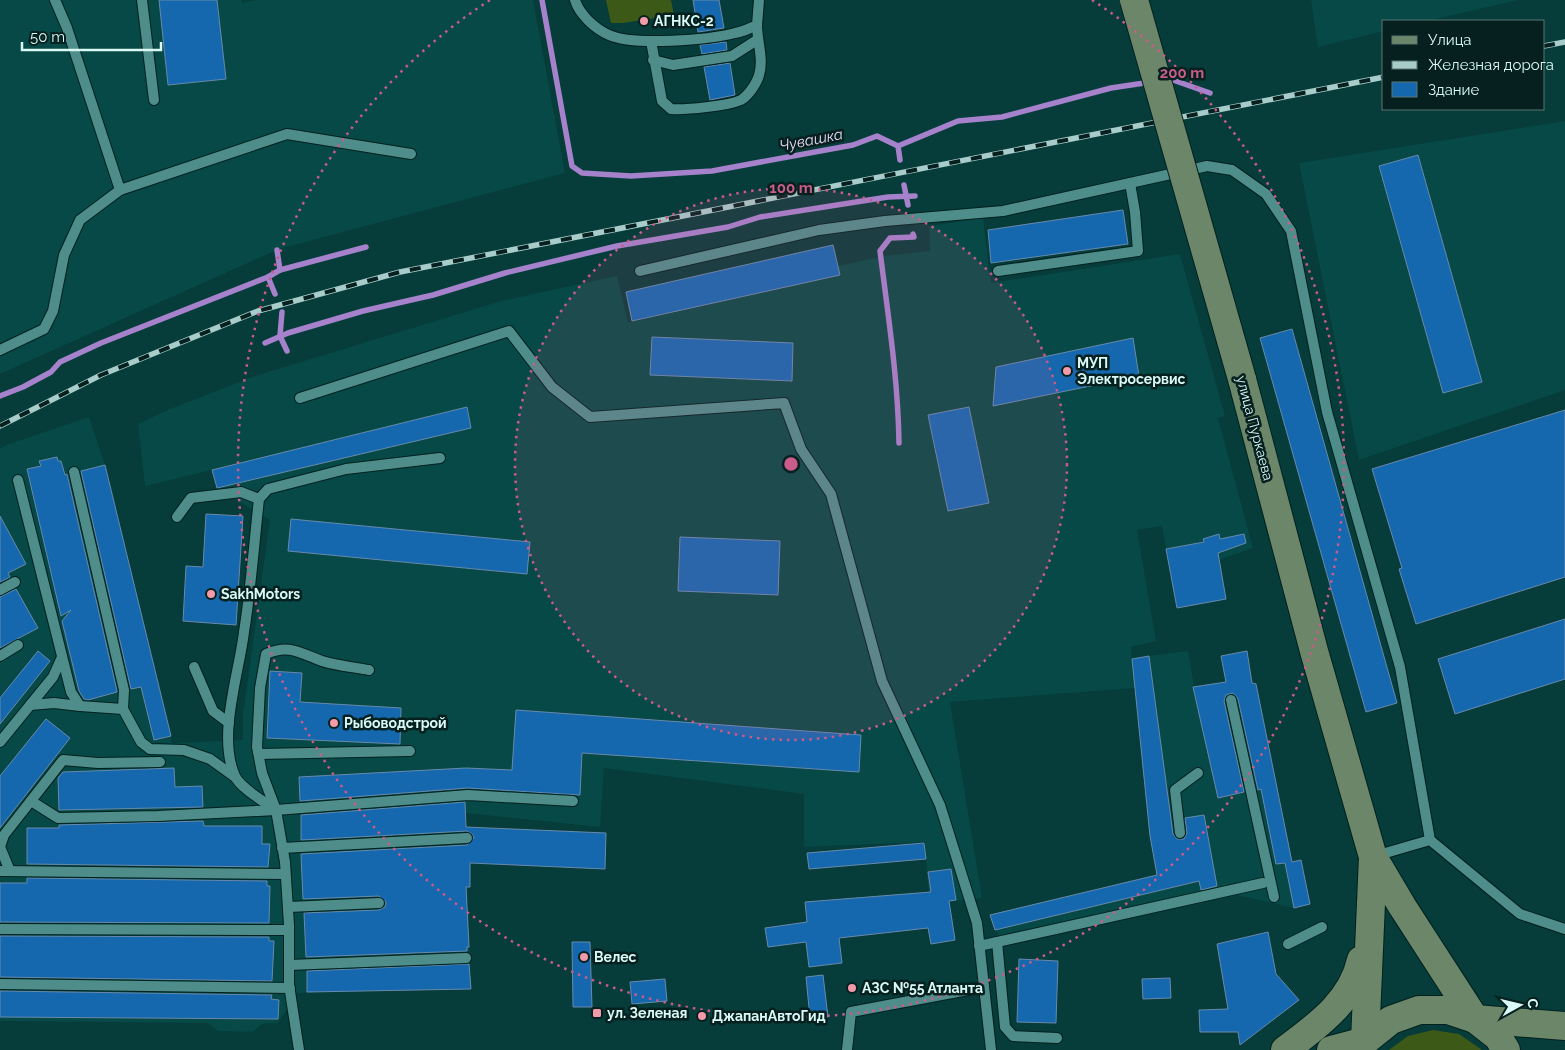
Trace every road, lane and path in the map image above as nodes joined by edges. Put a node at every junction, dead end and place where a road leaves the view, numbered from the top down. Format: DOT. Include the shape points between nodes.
graph roads {
  1 [pos="54,0"];
  2 [pos="142,0"];
  3 [pos="575,0"];
  4 [pos="759,0"];
  5 [pos="1134,0"];
  6 [pos="757,25"];
  7 [pos="757,40"];
  8 [pos="651,41"];
  9 [pos="653,60"];
  10 [pos="154,100"];
  11 [pos="411,154"];
  12 [pos="1130,183"];
  13 [pos="120,190"];
  14 [pos="1138,251"];
  15 [pos="1133,262"];
  16 [pos="640,271"];
  17 [pos="998,271"];
  18 [pos="0,350"];
  19 [pos="300,398"];
  20 [pos="440,458"];
  21 [pos="74,472"];
  22 [pos="18,480"];
  23 [pos="260,500"];
  24 [pos="177,517"];
  25 [pos="15,582"];
  26 [pos="0,590"];
  27 [pos="18,645"];
  28 [pos="0,656"];
  29 [pos="62,657"];
  30 [pos="194,667"];
  31 [pos="369,670"];
  32 [pos="1231,700"];
  33 [pos="30,705"];
  34 [pos="80,706"];
  35 [pos="123,709"];
  36 [pos="229,722"];
  37 [pos="0,742"];
  38 [pos="410,751"];
  39 [pos="259,754"];
  40 [pos="160,762"];
  41 [pos="1198,773"];
  42 [pos="235,777"];
  43 [pos="573,801"];
  44 [pos="31,802"];
  45 [pos="276,810"];
  46 [pos="1180,833"];
  47 [pos="468,838"];
  48 [pos="1430,840"];
  49 [pos="282,848"];
  50 [pos="1373,857"];
  51 [pos="5,871"];
  52 [pos="286,874"];
  53 [pos="1263,883"];
  54 [pos="1274,897"];
  55 [pos="1371,900"];
  56 [pos="379,903"];
  57 [pos="288,907"];
  58 [pos="1322,927"];
  59 [pos="0,929"];
  60 [pos="1565,929"];
  61 [pos="289,930"];
  62 [pos="997,942"];
  63 [pos="1288,944"];
  64 [pos="979,946"];
  65 [pos="466,958"];
  66 [pos="289,965"];
  67 [pos="0,984"];
  68 [pos="984,987"];
  69 [pos="290,988"];
  70 [pos="1475,1019"];
  71 [pos="1565,1026"];
  72 [pos="1057,1038"];
  73 [pos="1362,1045"];
  74 [pos="299,1050"];
  75 [pos="847,1050"];
  76 [pos="991,1050"];
  77 [pos="1285,1050"];
  78 [pos="1331,1050"];
  79 [pos="1506,1050"];
  1 -- 13 [label="lane" via="67,28"];
  2 -- 10 [label="lane"];
  3 -- 8 [label="lane" via="592,23 610,35"];
  4 -- 6 [label="lane"];
  5 -- 50 [label="main road, улица Пуркаева, bridge"];
  6 -- 7 [label="lane"];
  6 -- 8 [label="lane" via="736,33"];
  7 -- 9 [label="lane" via="732,56 673,65"];
  7 -- 9 [label="lane" via="761,57 760,75 753,88 741,99 698,108 671,109 662,101"];
  8 -- 9 [label="lane"];
  11 -- 13 [label="lane" via="287,134"];
  12 -- 14 [label="lane"];
  12 -- 16 [label="lane" via="1003,211 819,230"];
  12 -- 48 [label="lane" via="1207,166 1232,170 1266,194 1291,231 1327,412 1400,667"];
  13 -- 18 [label="lane" via="80,220 64,255 53,311 44,329"];
  14 -- 15 [label="lane"];
  14 -- 17 [label="lane"];
  19 -- 64 [label="lane" via="509,331 552,387 590,417 784,403 801,449 831,494 882,681 940,805 977,923"];
  20 -- 23 [label="lane" via="346,468 268,489"];
  21 -- 35 [label="lane" via="124,690"];
  22 -- 29 [label="lane"];
  23 -- 24 [label="lane" via="241,492 191,498"];
  23 -- 36 [label="lane" via="244,634"];
  25 -- 26 [label="lane"];
  27 -- 28 [label="lane"];
  29 -- 33 [label="lane" via="53,677"];
  29 -- 34 [label="lane" via="71,692"];
  30 -- 36 [label="lane" via="213,711"];
  31 -- 39 [label="lane" via="323,662 293,649 277,649 266,654 260,688"];
  32 -- 54 [label="lane"];
  33 -- 34 [label="lane"];
  33 -- 37 [label="lane"];
  34 -- 35 [label="lane"];
  35 -- 42 [label="lane" via="141,742 150,749 184,750 210,759"];
  36 -- 42 [label="lane" via="229,752"];
  38 -- 39 [label="lane"];
  39 -- 45 [label="lane" via="262,773"];
  40 -- 44 [label="lane" via="63,760"];
  41 -- 46 [label="lane" via="1175,790"];
  42 -- 45 [label="lane"];
  43 -- 45 [label="lane" via="468,795"];
  44 -- 45 [label="lane" via="58,818"];
  44 -- 51 [label="lane" via="4,836 0,847"];
  45 -- 49 [label="lane"];
  47 -- 49 [label="lane"];
  48 -- 50 [label="lane"];
  48 -- 60 [label="lane" via="1520,914"];
  49 -- 52 [label="lane"];
  50 -- 55 [label="main road"];
  50 -- 70 [label="main road"];
  51 -- 52 [label="lane"];
  52 -- 57 [label="lane"];
  53 -- 62 [label="lane"];
  55 -- 73 [label="main road"];
  55 -- 77 [label="main road" via="1360,965 1347,994 1326,1019"];
  56 -- 57 [label="lane"];
  57 -- 61 [label="lane"];
  58 -- 63 [label="lane"];
  59 -- 61 [label="lane"];
  61 -- 66 [label="lane"];
  62 -- 64 [label="lane"];
  62 -- 72 [label="lane" via="1005,1027 1013,1036"];
  64 -- 68 [label="lane"];
  65 -- 66 [label="lane"];
  66 -- 69 [label="lane"];
  67 -- 69 [label="lane"];
  68 -- 75 [label="lane" via="851,1012"];
  68 -- 76 [label="lane"];
  69 -- 74 [label="lane"];
  70 -- 71 [label="main road"];
  70 -- 73 [label="main road" via="1448,1010 1418,1010 1391,1020"];
  70 -- 79 [label="main road" via="1498,1037"];
  73 -- 78 [label="main road"];
}
